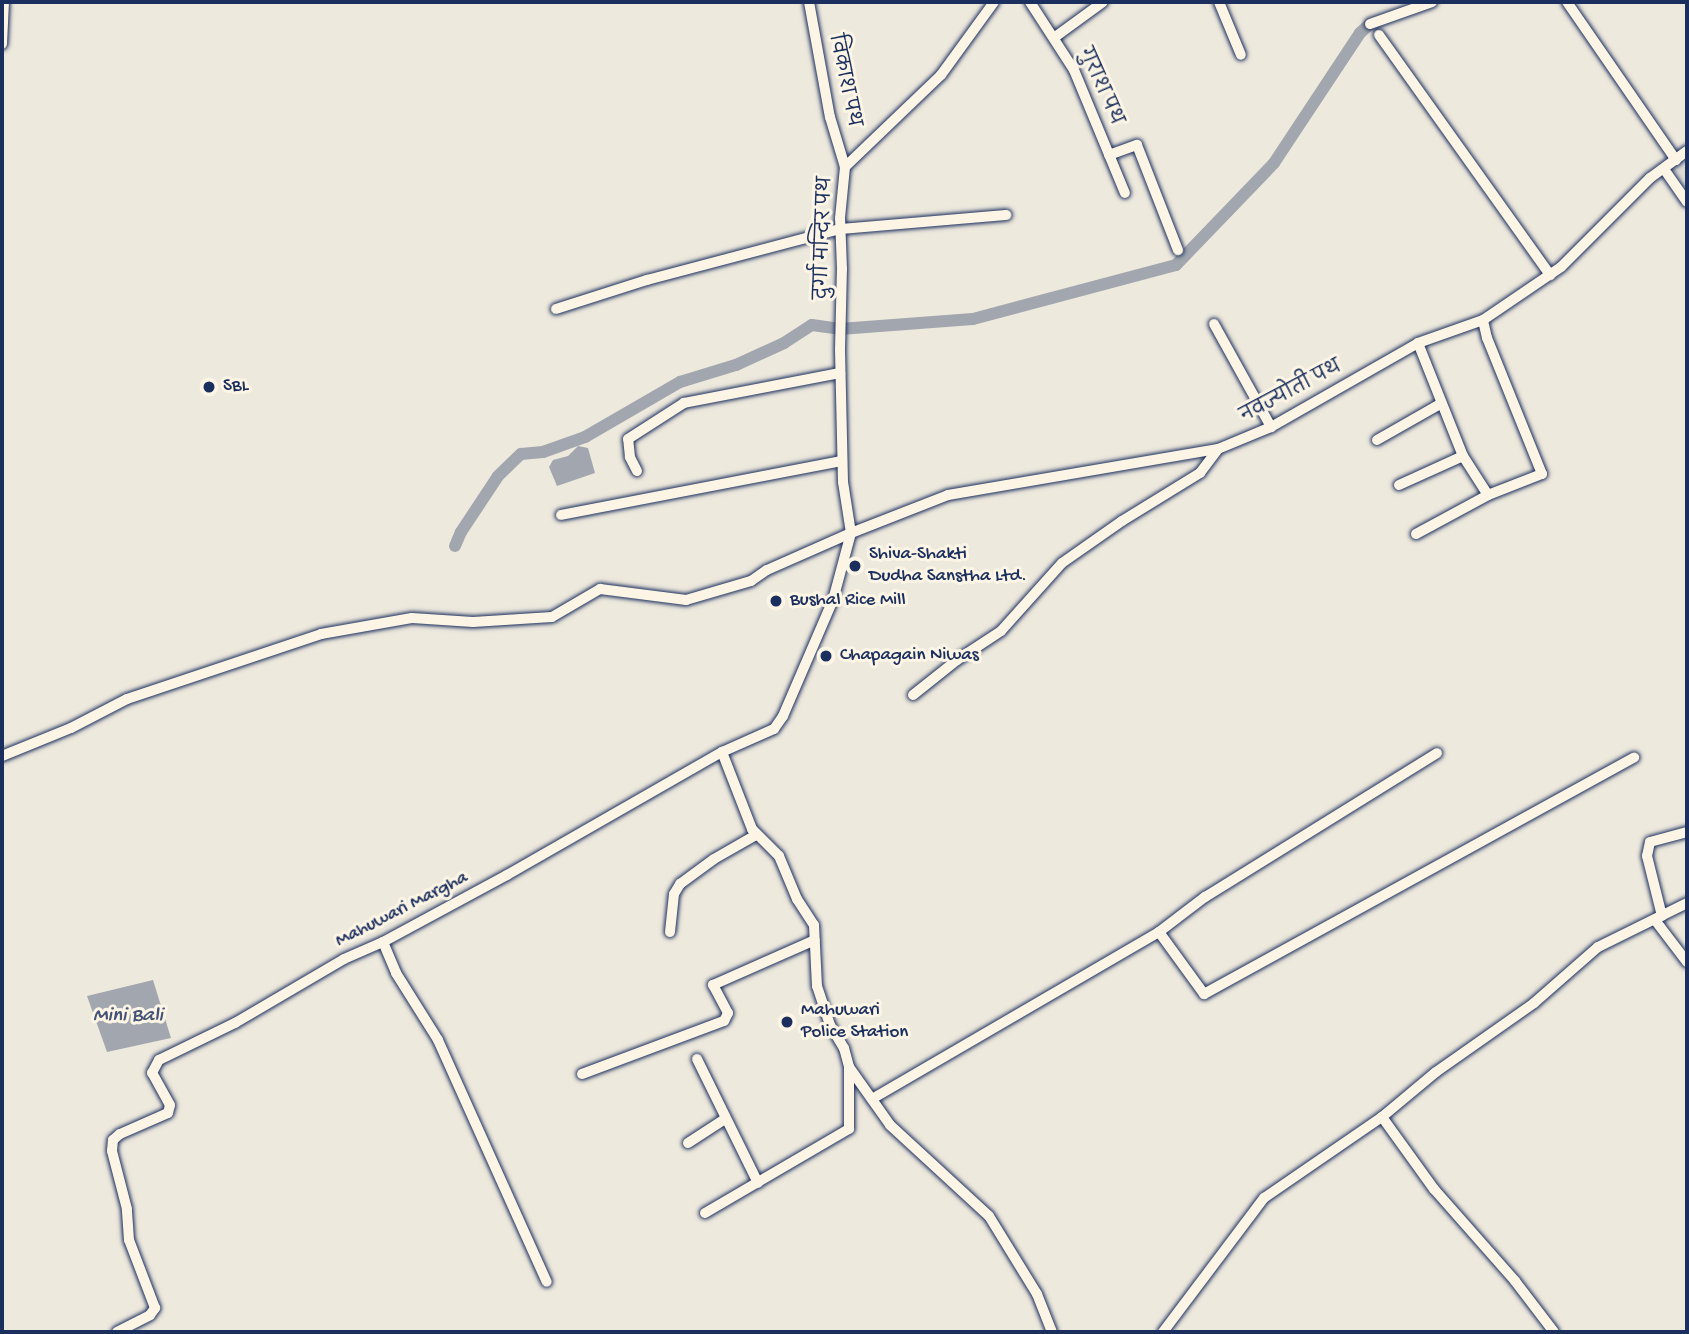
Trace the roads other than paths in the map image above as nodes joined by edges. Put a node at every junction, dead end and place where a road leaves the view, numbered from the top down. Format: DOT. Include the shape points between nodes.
graph roads {
  1 [pos="4,2"];
  2 [pos="809,2"];
  3 [pos="994,2"];
  4 [pos="1030,2"];
  5 [pos="1102,2"];
  6 [pos="1219,2"];
  7 [pos="1432,2"];
  8 [pos="1567,2"];
  9 [pos="1370,24"];
  10 [pos="1379,34"];
  11 [pos="1055,37"];
  12 [pos="2,44"];
  13 [pos="1241,55"];
  14 [pos="1687,151"];
  15 [pos="1110,155"];
  16 [pos="1676,160"];
  17 [pos="845,167"];
  18 [pos="1664,169"];
  19 [pos="1125,193"];
  20 [pos="1687,202"];
  21 [pos="1006,215"];
  22 [pos="840,229"];
  23 [pos="1178,250"];
  24 [pos="1550,275"];
  25 [pos="556,309"];
  26 [pos="1483,320"];
  27 [pos="1214,324"];
  28 [pos="1418,343"];
  29 [pos="840,373"];
  30 [pos="1440,404"];
  31 [pos="1272,427"];
  32 [pos="1377,440"];
  33 [pos="1217,449"];
  34 [pos="1463,456"];
  35 [pos="842,461"];
  36 [pos="636,471"];
  37 [pos="1399,485"];
  38 [pos="1488,495"];
  39 [pos="561,515"];
  40 [pos="851,533"];
  41 [pos="1416,534"];
  42 [pos="913,695"];
  43 [pos="722,752"];
  44 [pos="1437,753"];
  45 [pos="2,756"];
  46 [pos="1634,758"];
  47 [pos="1687,832"];
  48 [pos="756,835"];
  49 [pos="1687,903"];
  50 [pos="1659,918"];
  51 [pos="670,932"];
  52 [pos="1159,932"];
  53 [pos="815,940"];
  54 [pos="383,942"];
  55 [pos="1687,962"];
  56 [pos="697,1059"];
  57 [pos="849,1067"];
  58 [pos="583,1074"];
  59 [pos="872,1099"];
  60 [pos="1382,1117"];
  61 [pos="725,1119"];
  62 [pos="688,1143"];
  63 [pos="758,1183"];
  64 [pos="705,1213"];
  65 [pos="547,1282"];
  66 [pos="117,1332"];
  67 [pos="1052,1332"];
  68 [pos="1163,1332"];
  69 [pos="1554,1332"];
  1 -- 12 [label="street"];
  2 -- 17 [label="street, विकाश पथ" via="830,117"];
  3 -- 17 [label="street, दुर्गा मन्दिर पथ" via="941,75"];
  4 -- 11 [label="street, गुराश पथ"];
  5 -- 11 [label="street"];
  6 -- 13 [label="street"];
  7 -- 9 [label="street"];
  8 -- 16 [label="street"];
  10 -- 24 [label="street"];
  11 -- 15 [label="street, गुराश पथ"];
  14 -- 16 [label="street, नवज्योती पथ"];
  15 -- 19 [label="street, गुराश पथ"];
  15 -- 23 [label="street" via="1138,145"];
  16 -- 18 [label="street, नवज्योती पथ"];
  17 -- 22 [label="street, दुर्गा मन्दिर पथ"];
  18 -- 20 [label="street"];
  18 -- 24 [label="street, नवज्योती पथ"];
  21 -- 22 [label="street"];
  22 -- 25 [label="street"];
  22 -- 29 [label="street, दुर्गा मन्दिर पथ"];
  24 -- 26 [label="street, नवज्योती पथ"];
  26 -- 28 [label="street, नवज्योती पथ"];
  26 -- 38 [label="street" via="1542,474"];
  27 -- 31 [label="street"];
  28 -- 30 [label="street"];
  28 -- 31 [label="street, नवज्योती पथ"];
  29 -- 35 [label="street, दुर्गा मन्दिर पथ"];
  29 -- 36 [label="street" via="684,403 628,439"];
  30 -- 32 [label="street"];
  30 -- 34 [label="street"];
  31 -- 33 [label="street, नवज्योती पथ"];
  33 -- 40 [label="street, नवज्योती पथ" via="948,495"];
  33 -- 42 [label="street" via="1200,473 1062,564 1001,631"];
  34 -- 37 [label="street"];
  34 -- 38 [label="street"];
  35 -- 39 [label="street"];
  35 -- 40 [label="street, दुर्गा मन्दिर पथ"];
  38 -- 41 [label="street"];
  40 -- 43 [label="street, Mahuwari Margha" via="833,600 783,716 774,729"];
  40 -- 45 [label="street, नवज्योती पथ" via="751,581 686,600 600,589 552,617 473,622 412,618 321,634 127,699"];
  43 -- 48 [label="street"];
  43 -- 54 [label="street, Mahuwari Margha"];
  44 -- 52 [label="street" via="1205,897"];
  46 -- 52 [label="street" via="1204,994"];
  47 -- 50 [label="street" via="1650,842 1647,856"];
  48 -- 51 [label="street" via="680,884 674,894"];
  48 -- 53 [label="street" via="779,856 814,925"];
  49 -- 50 [label="street"];
  50 -- 55 [label="street"];
  50 -- 60 [label="street" via="1598,947 1534,1003 1436,1072"];
  52 -- 59 [label="street"];
  53 -- 57 [label="street" via="817,986"];
  53 -- 58 [label="street" via="713,985 728,1013 724,1021"];
  54 -- 65 [label="street" via="396,973 438,1040"];
  54 -- 66 [label="street, Mahuwari Margha" via="159,1060 153,1068 170,1105 168,1113 120,1134 113,1140 112,1151 127,1209 129,1240 155,1308"];
  56 -- 61 [label="street"];
  57 -- 59 [label="street"];
  57 -- 63 [label="street" via="849,1129"];
  59 -- 67 [label="street" via="890,1125 989,1216 1037,1294"];
  60 -- 68 [label="street" via="1264,1198"];
  60 -- 69 [label="street" via="1434,1189"];
  61 -- 62 [label="street"];
  61 -- 63 [label="street"];
  63 -- 64 [label="street"];
}
